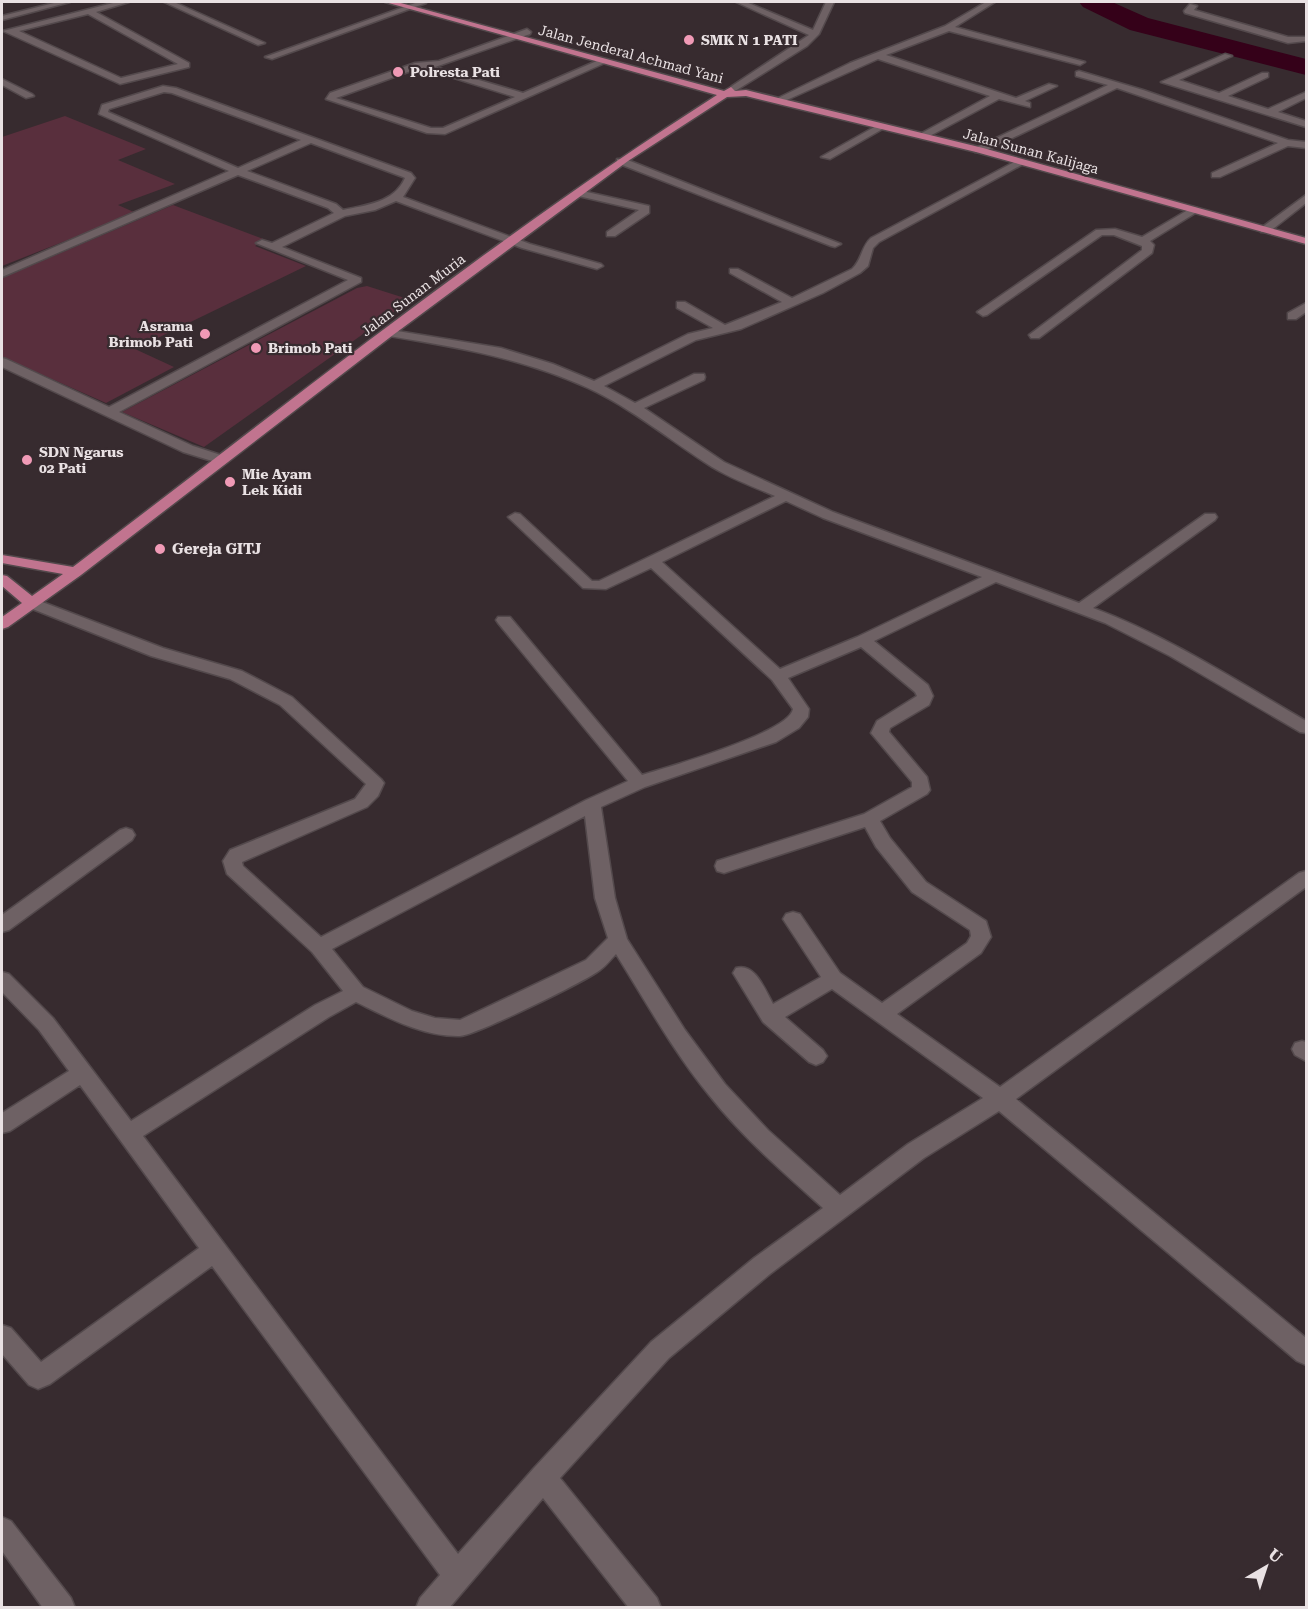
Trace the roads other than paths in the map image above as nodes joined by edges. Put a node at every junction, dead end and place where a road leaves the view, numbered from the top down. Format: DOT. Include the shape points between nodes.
graph roads {
  1 [pos="66,2"];
  2 [pos="125,2"];
  3 [pos="168,2"];
  4 [pos="389,2"];
  5 [pos="420,2"];
  6 [pos="740,2"];
  7 [pos="992,2"];
  8 [pos="1193,4"];
  9 [pos="825,5"];
  10 [pos="409,7"];
  11 [pos="89,11"];
  12 [pos="2,18"];
  13 [pos="948,28"];
  14 [pos="6,32"];
  15 [pos="527,32"];
  16 [pos="815,34"];
  17 [pos="514,37"];
  18 [pos="1306,39"];
  19 [pos="261,42"];
  20 [pos="573,45"];
  21 [pos="561,50"];
  22 [pos="612,56"];
  23 [pos="879,56"];
  24 [pos="1228,56"];
  25 [pos="269,57"];
  26 [pos="601,61"];
  27 [pos="1080,62"];
  28 [pos="418,65"];
  29 [pos="651,67"];
  30 [pos="641,72"];
  31 [pos="1079,74"];
  32 [pos="1265,75"];
  33 [pos="1170,80"];
  34 [pos="2,82"];
  35 [pos="1116,85"];
  36 [pos="1052,86"];
  37 [pos="735,92"];
  38 [pos="1140,92"];
  39 [pos="999,95"];
  40 [pos="1306,95"];
  41 [pos="29,96"];
  42 [pos="523,96"];
  43 [pos="1219,96"];
  44 [pos="777,101"];
  45 [pos="1269,112"];
  46 [pos="1306,124"];
  47 [pos="881,127"];
  48 [pos="924,136"];
  49 [pos="310,140"];
  50 [pos="1287,143"];
  51 [pos="1306,145"];
  52 [pos="979,150"];
  53 [pos="826,157"];
  54 [pos="621,161"];
  55 [pos="1022,162"];
  56 [pos="239,172"];
  57 [pos="1216,175"];
  58 [pos="578,193"];
  59 [pos="397,198"];
  60 [pos="1306,198"];
  61 [pos="1193,210"];
  62 [pos="341,214"];
  63 [pos="1265,230"];
  64 [pos="611,234"];
  65 [pos="512,241"];
  66 [pos="1143,241"];
  67 [pos="1306,241"];
  68 [pos="835,244"];
  69 [pos="597,266"];
  70 [pos="734,271"];
  71 [pos="2,274"];
  72 [pos="792,303"];
  73 [pos="681,305"];
  74 [pos="1306,307"];
  75 [pos="983,312"];
  76 [pos="1292,316"];
  77 [pos="723,329"];
  78 [pos="389,332"];
  79 [pos="1035,335"];
  80 [pos="2,362"];
  81 [pos="699,377"];
  82 [pos="594,386"];
  83 [pos="634,408"];
  84 [pos="110,412"];
  85 [pos="222,460"];
  86 [pos="786,496"];
  87 [pos="1210,517"];
  88 [pos="514,518"];
  89 [pos="2,559"];
  90 [pos="652,561"];
  91 [pos="76,572"];
  92 [pos="995,576"];
  93 [pos="2,579"];
  94 [pos="31,603"];
  95 [pos="1081,609"];
  96 [pos="504,620"];
  97 [pos="2,624"];
  98 [pos="863,640"];
  99 [pos="778,676"];
  100 [pos="1306,728"];
  101 [pos="639,783"];
  102 [pos="592,804"];
  103 [pos="870,819"];
  104 [pos="126,835"];
  105 [pos="724,866"];
  106 [pos="1306,878"];
  107 [pos="793,919"];
  108 [pos="2,925"];
  109 [pos="618,940"];
  110 [pos="319,947"];
  111 [pos="743,973"];
  112 [pos="834,979"];
  113 [pos="2,980"];
  114 [pos="356,993"];
  115 [pos="883,1013"];
  116 [pos="770,1016"];
  117 [pos="816,1056"];
  118 [pos="82,1073"];
  119 [pos="1000,1099"];
  120 [pos="2,1124"];
  121 [pos="128,1134"];
  122 [pos="839,1208"];
  123 [pos="214,1251"];
  124 [pos="2,1336"];
  125 [pos="1306,1353"];
  126 [pos="543,1477"];
  127 [pos="2,1530"];
  128 [pos="458,1576"];
  129 [pos="61,1608"];
  130 [pos="430,1608"];
  131 [pos="647,1608"];
  1 -- 12 [label="street"];
  2 -- 11 [label="street"];
  3 -- 19 [label="street"];
  4 -- 10 [label="main road, Jalan Jenderal Achmad Yani"];
  5 -- 10 [label="street"];
  5 -- 15 [label="main road, Jalan Jenderal Achmad Yani"];
  6 -- 16 [label="street"];
  7 -- 13 [label="street"];
  8 -- 18 [label="street" via="1188,11 1288,40"];
  9 -- 16 [label="street"];
  10 -- 17 [label="main road, Jalan Jenderal Achmad Yani"];
  10 -- 25 [label="street"];
  11 -- 14 [label="street"];
  11 -- 14 [label="street" via="186,65 120,81"];
  13 -- 23 [label="street"];
  13 -- 27 [label="street"];
  15 -- 17 [label="street"];
  15 -- 20 [label="main road, Jalan Jenderal Achmad Yani"];
  16 -- 37 [label="street"];
  17 -- 21 [label="main road, Jalan Jenderal Achmad Yani"];
  17 -- 28 [label="street" via="440,64"];
  20 -- 21 [label="main road"];
  20 -- 22 [label="main road, Jalan Jenderal Achmad Yani"];
  21 -- 26 [label="main road, Jalan Jenderal Achmad Yani"];
  22 -- 26 [label="main road"];
  22 -- 29 [label="main road, Jalan Jenderal Achmad Yani"];
  23 -- 39 [label="street"];
  23 -- 44 [label="street"];
  24 -- 33 [label="street"];
  26 -- 30 [label="main road, Jalan Jenderal Achmad Yani"];
  26 -- 42 [label="street"];
  28 -- 42 [label="street"];
  28 -- 42 [label="street" via="331,99 439,132"];
  29 -- 30 [label="main road"];
  29 -- 37 [label="main road, Jalan Jenderal Achmad Yani"];
  30 -- 37 [label="main road, Jalan Jenderal Achmad Yani"];
  31 -- 35 [label="street"];
  32 -- 43 [label="street"];
  33 -- 38 [label="street"];
  33 -- 43 [label="street"];
  34 -- 41 [label="street"];
  35 -- 38 [label="street"];
  35 -- 52 [label="street"];
  36 -- 39 [label="street" via="1022,103"];
  37 -- 44 [label="main road, Jalan Sunan Kalijaga"];
  37 -- 54 [label="main road, Jalan Sunan Muria"];
  38 -- 50 [label="street"];
  39 -- 48 [label="street"];
  40 -- 45 [label="street"];
  43 -- 45 [label="street"];
  44 -- 47 [label="main road, Jalan Sunan Kalijaga"];
  45 -- 46 [label="street"];
  47 -- 48 [label="main road, Jalan Sunan Kalijaga"];
  47 -- 53 [label="street"];
  48 -- 52 [label="main road, Jalan Sunan Kalijaga"];
  49 -- 56 [label="street"];
  49 -- 56 [label="street" via="168,89 103,111"];
  49 -- 59 [label="street" via="407,175 410,182"];
  50 -- 51 [label="street"];
  50 -- 57 [label="street"];
  52 -- 55 [label="main road, Jalan Sunan Kalijaga"];
  54 -- 58 [label="main road, Jalan Sunan Muria"];
  54 -- 68 [label="street"];
  55 -- 61 [label="main road, Jalan Sunan Kalijaga"];
  55 -- 72 [label="street" via="886,233 868,247 864,264 856,272"];
  56 -- 62 [label="street" via="332,206"];
  56 -- 71 [label="street"];
  58 -- 64 [label="street" via="645,208 644,213"];
  58 -- 65 [label="main road, Jalan Sunan Muria"];
  59 -- 62 [label="street"];
  59 -- 65 [label="street"];
  60 -- 63 [label="street"];
  61 -- 63 [label="main road, Jalan Sunan Kalijaga"];
  61 -- 66 [label="street"];
  62 -- 84 [label="street" via="268,245 357,280"];
  63 -- 67 [label="main road, Jalan Sunan Kalijaga"];
  65 -- 69 [label="street"];
  65 -- 78 [label="main road, Jalan Sunan Muria"];
  66 -- 75 [label="street" via="1115,232 1100,232"];
  66 -- 79 [label="street" via="1148,250"];
  70 -- 72 [label="street"];
  72 -- 77 [label="street"];
  73 -- 77 [label="street"];
  74 -- 76 [label="street"];
  77 -- 82 [label="street" via="692,337"];
  78 -- 82 [label="street" via="501,351"];
  78 -- 85 [label="main road, Jalan Sunan Muria"];
  80 -- 84 [label="street"];
  81 -- 83 [label="street"];
  82 -- 83 [label="street"];
  83 -- 86 [label="street" via="719,465"];
  84 -- 85 [label="street" via="188,449"];
  85 -- 91 [label="main road, Jalan Sunan Muria"];
  86 -- 90 [label="street"];
  86 -- 92 [label="street"];
  87 -- 95 [label="street"];
  88 -- 90 [label="street" via="594,587"];
  89 -- 91 [label="main road"];
  90 -- 99 [label="street"];
  91 -- 94 [label="main road, Jalan Sunan Muria"];
  92 -- 95 [label="street"];
  92 -- 98 [label="street"];
  93 -- 94 [label="main road"];
  94 -- 97 [label="main road, Jalan Sunan Muria"];
  94 -- 110 [label="street" via="157,652 236,675 285,701 375,783 362,803 237,855 232,861 234,868"];
  95 -- 100 [label="street" via="1176,652"];
  96 -- 101 [label="street"];
  98 -- 99 [label="street"];
  98 -- 103 [label="street" via="922,689 925,696 883,725 880,733 921,781 921,790"];
  99 -- 101 [label="street" via="801,709 793,724 770,738"];
  101 -- 102 [label="street"];
  102 -- 109 [label="street" via="605,898"];
  102 -- 110 [label="street"];
  103 -- 105 [label="street"];
  103 -- 115 [label="street" via="882,842 919,887 979,926 981,937 974,948"];
  104 -- 108 [label="street"];
  106 -- 119 [label="street"];
  107 -- 112 [label="street"];
  109 -- 114 [label="street" via="592,965 462,1028 435,1026 406,1017"];
  109 -- 122 [label="street" via="716,1089 754,1130"];
  110 -- 114 [label="street"];
  111 -- 116 [label="street"];
  112 -- 115 [label="street"];
  112 -- 116 [label="street"];
  113 -- 118 [label="street" via="46,1024"];
  114 -- 121 [label="street"];
  115 -- 119 [label="street"];
  116 -- 117 [label="street"];
  118 -- 120 [label="street"];
  118 -- 121 [label="street"];
  119 -- 122 [label="street" via="916,1151"];
  119 -- 125 [label="street"];
  121 -- 123 [label="street"];
  122 -- 126 [label="street" via="660,1350"];
  123 -- 124 [label="street" via="41,1376"];
  123 -- 128 [label="street"];
  126 -- 128 [label="street"];
  126 -- 131 [label="street"];
  127 -- 129 [label="street"];
  128 -- 130 [label="street"];
}
